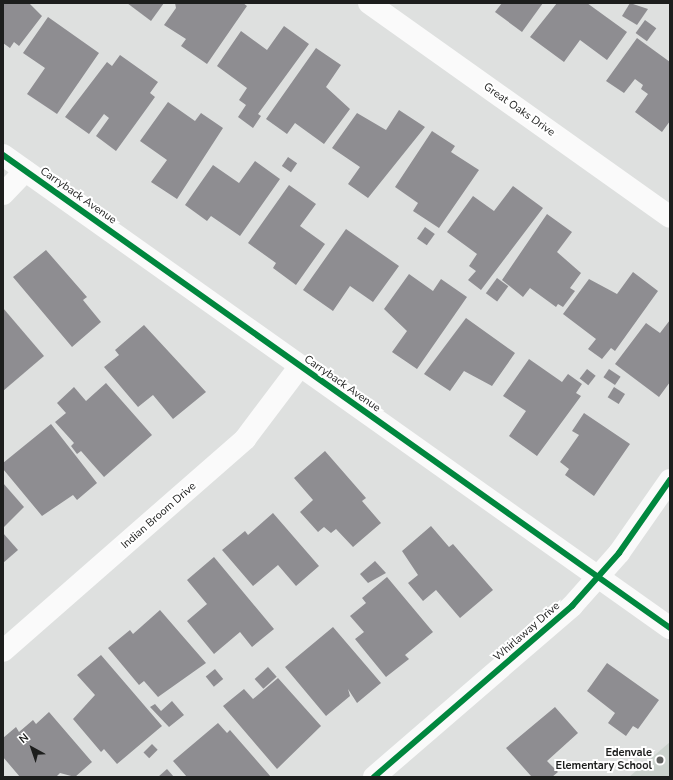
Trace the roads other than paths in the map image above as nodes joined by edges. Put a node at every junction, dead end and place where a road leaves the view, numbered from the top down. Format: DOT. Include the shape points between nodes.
graph roads {
  1 [pos="369,3"];
  2 [pos="3,155"];
  3 [pos="25,171"];
  4 [pos="3,194"];
  5 [pos="670,217"];
  6 [pos="300,366"];
  7 [pos="670,480"];
  8 [pos="598,577"];
  9 [pos="670,628"];
  10 [pos="3,651"];
  11 [pos="374,777"];
  1 -- 5 [label="street, Great Oaks Drive"];
  2 -- 3 [label="street, Carryback Avenue"];
  3 -- 4 [label="street"];
  3 -- 6 [label="street, Carryback Avenue"];
  6 -- 8 [label="street, Carryback Avenue"];
  6 -- 10 [label="street, Indian Broom Drive" via="245,439"];
  7 -- 8 [label="street, Whirlaway Drive"];
  8 -- 9 [label="street, Carryback Avenue"];
  8 -- 11 [label="street, Whirlaway Drive" via="572,606"];
}
